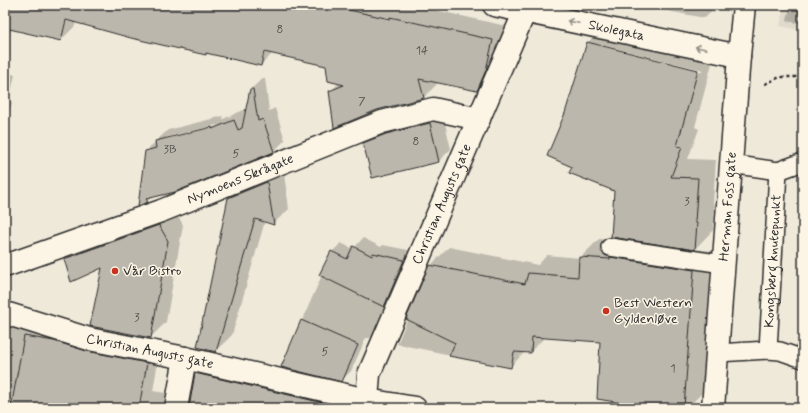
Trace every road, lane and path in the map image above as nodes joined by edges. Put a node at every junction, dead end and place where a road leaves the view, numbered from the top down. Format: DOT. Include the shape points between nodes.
graph roads {
  1 [pos="494,5"];
  2 [pos="744,5"];
  3 [pos="525,11"];
  4 [pos="739,56"];
  5 [pos="803,77"];
  6 [pos="759,87"];
  7 [pos="479,119"];
  8 [pos="803,162"];
  9 [pos="730,164"];
  10 [pos="778,172"];
  11 [pos="610,247"];
  12 [pos="723,264"];
  13 [pos="5,266"];
  14 [pos="5,313"];
  15 [pos="768,350"];
  16 [pos="717,353"];
  17 [pos="185,358"];
  18 [pos="803,359"];
  19 [pos="367,400"];
  20 [pos="176,408"];
  21 [pos="415,408"];
  22 [pos="713,408"];
  1 -- 3 [label="street, Skolegata"];
  2 -- 4 [label="street, Herman Foss gate"];
  4 -- 3 [label="street, Skolegata, one-way"];
  3 -- 7 [label="street, Christian Augusts gate"];
  4 -- 9 [label="street, Herman Foss gate"];
  5 -- 6 [label="path" via="780,77"];
  7 -- 13 [label="street, Nymoens Skrågate" via="433,109 382,122 161,210"];
  7 -- 19 [label="street, Christian Augusts gate" via="369,374"];
  8 -- 10 [label="lane"];
  9 -- 10 [label="lane"];
  9 -- 12 [label="street, Herman Foss gate"];
  10 -- 15 [label="lane, Kongsberg knutepunkt"];
  11 -- 12 [label="lane"];
  12 -- 16 [label="street, Herman Foss gate"];
  14 -- 17 [label="street, Christian Augusts gate" via="89,339"];
  15 -- 16 [label="lane, Kongsberg knutepunkt"];
  15 -- 18 [label="lane, Kongsberg knutepunkt" via="780,351"];
  16 -- 22 [label="street, Herman Foss gate"];
  17 -- 19 [label="street, Christian Augusts gate"];
  17 -- 20 [label="street"];
  19 -- 21 [label="street, Christian Augusts gate"];
}
